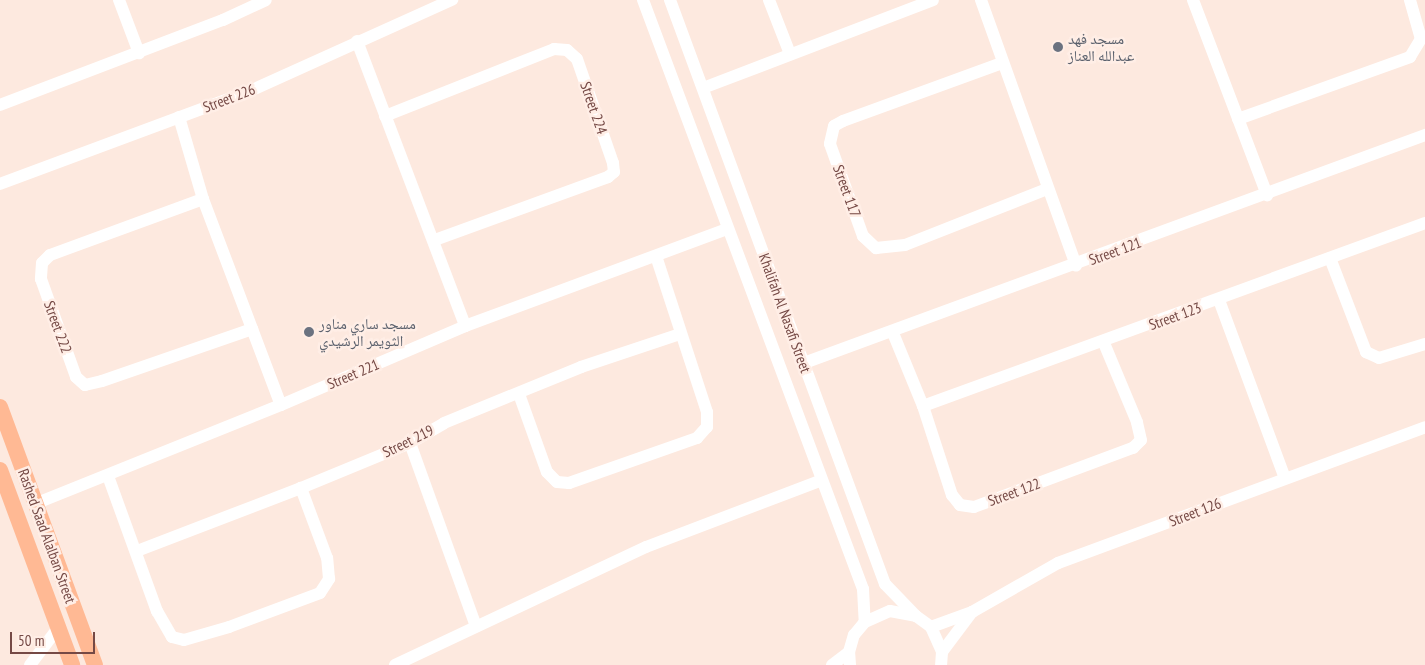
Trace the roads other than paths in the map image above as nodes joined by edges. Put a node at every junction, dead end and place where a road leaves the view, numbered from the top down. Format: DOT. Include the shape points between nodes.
graph roads {
  1 [pos="119,0"];
  2 [pos="266,0"];
  3 [pos="452,0"];
  4 [pos="643,0"];
  5 [pos="670,0"];
  6 [pos="769,0"];
  7 [pos="933,0"];
  8 [pos="981,0"];
  9 [pos="1193,0"];
  10 [pos="1410,0"];
  11 [pos="250,4"];
  12 [pos="357,41"];
  13 [pos="139,53"];
  14 [pos="790,54"];
  15 [pos="1002,63"];
  16 [pos="703,88"];
  17 [pos="0,105"];
  18 [pos="385,116"];
  19 [pos="179,117"];
  20 [pos="1238,119"];
  21 [pos="1425,135"];
  22 [pos="0,184"];
  23 [pos="1047,190"];
  24 [pos="1267,195"];
  25 [pos="203,199"];
  26 [pos="1425,224"];
  27 [pos="727,229"];
  28 [pos="434,240"];
  29 [pos="656,256"];
  30 [pos="1330,258"];
  31 [pos="1076,266"];
  32 [pos="1219,300"];
  33 [pos="465,326"];
  34 [pos="252,329"];
  35 [pos="893,333"];
  36 [pos="680,334"];
  37 [pos="1104,342"];
  38 [pos="1425,344"];
  39 [pos="804,364"];
  40 [pos="519,394"];
  41 [pos="281,405"];
  42 [pos="0,406"];
  43 [pos="923,406"];
  44 [pos="1425,427"];
  45 [pos="410,443"];
  46 [pos="0,470"];
  47 [pos="108,476"];
  48 [pos="1285,478"];
  49 [pos="820,481"];
  50 [pos="301,488"];
  51 [pos="36,503"];
  52 [pos="137,552"];
  53 [pos="972,612"];
  54 [pos="916,616"];
  55 [pos="865,622"];
  56 [pos="476,626"];
  57 [pos="932,627"];
  58 [pos="58,628"];
  59 [pos="848,652"];
  60 [pos="942,659"];
  61 [pos="30,665"];
  62 [pos="72,665"];
  63 [pos="95,665"];
  64 [pos="395,665"];
  65 [pos="832,665"];
  66 [pos="850,665"];
  1 -- 13 [label="street"];
  2 -- 11 [label="street"];
  3 -- 12 [label="street, Street 226"];
  4 -- 27 [label="street, Khalifah Al Nasafi Street"];
  5 -- 16 [label="street, Khalifah Al Nasafi Street"];
  6 -- 14 [label="street"];
  7 -- 14 [label="street"];
  8 -- 15 [label="street"];
  9 -- 20 [label="street"];
  10 -- 20 [label="street" via="1421,39 1410,57"];
  11 -- 13 [label="street"];
  12 -- 18 [label="street"];
  12 -- 19 [label="street, Street 226" via="250,91"];
  13 -- 17 [label="street"];
  14 -- 16 [label="street"];
  15 -- 23 [label="street"];
  15 -- 23 [label="street, Street 117" via="834,126 830,134 834,154 863,236 876,248 905,245"];
  16 -- 39 [label="street, Khalifah Al Nasafi Street"];
  18 -- 28 [label="street"];
  18 -- 28 [label="street, Street 224" via="554,49 567,50 577,59 614,163 614,172 608,177"];
  19 -- 22 [label="street, Street 226"];
  19 -- 25 [label="street"];
  20 -- 24 [label="street"];
  21 -- 24 [label="street, Street 121"];
  23 -- 31 [label="street"];
  24 -- 31 [label="street, Street 121"];
  25 -- 34 [label="street"];
  25 -- 34 [label="street, Street 222" via="50,255 42,263 41,278 76,377 85,385 102,381"];
  26 -- 30 [label="street, Street 123"];
  27 -- 29 [label="street, Street 221"];
  27 -- 49 [label="street, Khalifah Al Nasafi Street"];
  28 -- 33 [label="street"];
  29 -- 33 [label="street, Street 221"];
  29 -- 36 [label="street"];
  30 -- 32 [label="street, Street 123"];
  30 -- 38 [label="street" via="1366,352 1379,358"];
  31 -- 35 [label="street, Street 121"];
  32 -- 37 [label="street, Street 123"];
  32 -- 48 [label="street"];
  33 -- 41 [label="street, Street 221"];
  34 -- 41 [label="street"];
  35 -- 39 [label="street, Street 121"];
  35 -- 43 [label="street, Street 122"];
  36 -- 40 [label="street, Street 219" via="581,367"];
  36 -- 40 [label="street" via="707,412 707,427 697,438 569,483 557,482 547,472"];
  37 -- 43 [label="street, Street 123"];
  37 -- 43 [label="street, Street 122" via="1138,422 1141,440 1133,448 974,507 960,505 952,495"];
  39 -- 54 [label="street, Khalifah Al Nasafi Street" via="885,584"];
  40 -- 45 [label="street, Street 219" via="444,423"];
  41 -- 47 [label="street, Street 221"];
  42 -- 51 [label="main road, Rashed Saad Alalban Street"];
  44 -- 48 [label="street, Street 126"];
  45 -- 50 [label="street, Street 219"];
  45 -- 56 [label="street"];
  46 -- 58 [label="main road, Rashed Saad Alalban Street"];
  47 -- 51 [label="street, Street 221"];
  47 -- 52 [label="street"];
  48 -- 53 [label="street, Street 126" via="1058,563"];
  49 -- 55 [label="street, Khalifah Al Nasafi Street" via="863,590"];
  49 -- 56 [label="street" via="646,546"];
  50 -- 52 [label="street, Street 219"];
  50 -- 52 [label="street" via="327,558 329,579 320,593 184,640 172,637 157,611"];
  51 -- 63 [label="main road, Rashed Saad Alalban Street"];
  53 -- 57 [label="street, Street 126"];
  53 -- 60 [label="street, Street 126"];
  54 -- 55 [label="street" via="890,611"];
  54 -- 57 [label="street"];
  55 -- 59 [label="street" via="854,635"];
  56 -- 64 [label="street"];
  57 -- 60 [label="street"];
  58 -- 61 [label="street"];
  58 -- 62 [label="main road, Rashed Saad Alalban Street"];
  59 -- 65 [label="street"];
  59 -- 66 [label="street"];
}
